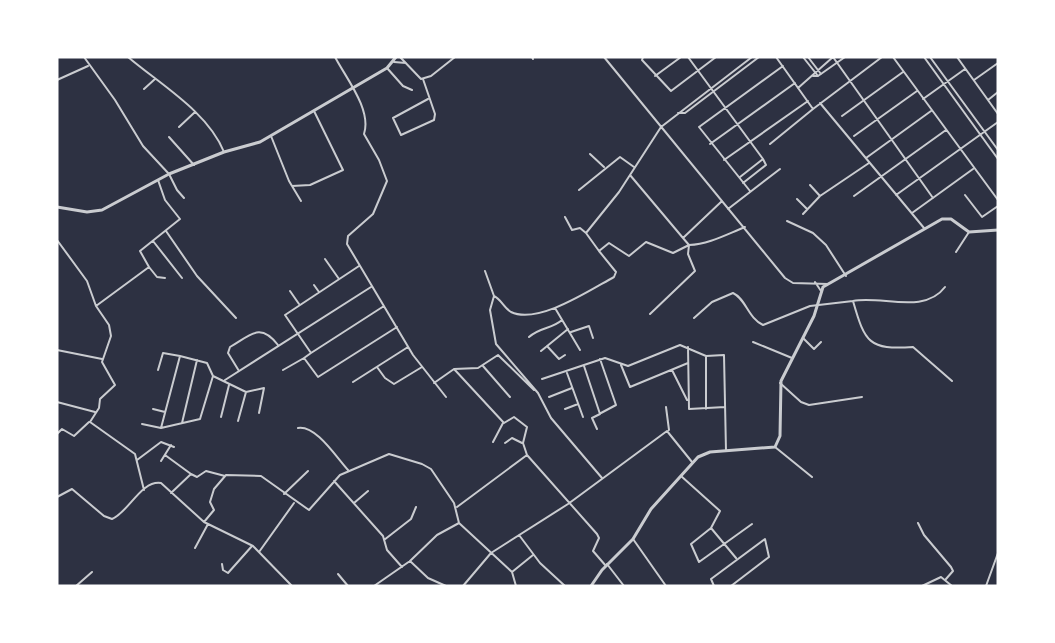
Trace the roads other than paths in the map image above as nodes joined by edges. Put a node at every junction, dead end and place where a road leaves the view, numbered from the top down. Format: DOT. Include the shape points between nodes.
graph roads {
  1 [pos="84,57"];
  2 [pos="128,57"];
  3 [pos="335,57"];
  4 [pos="398,57"];
  5 [pos="455,57"];
  6 [pos="603,57"];
  7 [pos="643,57"];
  8 [pos="681,57"];
  9 [pos="688,57"];
  10 [pos="716,57"];
  11 [pos="752,57"];
  12 [pos="759,57"];
  13 [pos="776,57"];
  14 [pos="803,57"];
  15 [pos="808,57"];
  16 [pos="833,57"];
  17 [pos="845,57"];
  18 [pos="882,57"];
  19 [pos="893,57"];
  20 [pos="924,57"];
  21 [pos="930,57"];
  22 [pos="963,57"];
  23 [pos="958,58"];
  24 [pos="394,62"];
  25 [pos="406,63"];
  26 [pos="837,63"];
  27 [pos="998,63"];
  28 [pos="88,66"];
  29 [pos="783,66"];
  30 [pos="387,68"];
  31 [pos="966,69"];
  32 [pos="698,70"];
  33 [pos="816,70"];
  34 [pos="903,72"];
  35 [pos="819,75"];
  36 [pos="655,76"];
  37 [pos="813,76"];
  38 [pos="156,78"];
  39 [pos="423,79"];
  40 [pos="57,80"];
  41 [pos="849,80"];
  42 [pos="974,80"];
  43 [pos="948,82"];
  44 [pos="795,83"];
  45 [pos="944,84"];
  46 [pos="352,86"];
  47 [pos="798,88"];
  48 [pos="144,89"];
  49 [pos="412,90"];
  50 [pos="712,90"];
  51 [pos="917,91"];
  52 [pos="998,92"];
  53 [pos="428,99"];
  54 [pos="923,99"];
  55 [pos="864,100"];
  56 [pos="988,100"];
  57 [pos="808,101"];
  58 [pos="820,103"];
  59 [pos="725,108"];
  60 [pos="813,109"];
  61 [pos="314,111"];
  62 [pos="931,111"];
  63 [pos="195,112"];
  64 [pos="998,114"];
  65 [pos="842,116"];
  66 [pos="878,120"];
  67 [pos="998,123"];
  68 [pos="737,124"];
  69 [pos="179,127"];
  70 [pos="661,127"];
  71 [pos="946,130"];
  72 [pos="985,132"];
  73 [pos="981,135"];
  74 [pos="271,136"];
  75 [pos="854,136"];
  76 [pos="169,137"];
  77 [pos="891,139"];
  78 [pos="750,142"];
  79 [pos="710,144"];
  80 [pos="770,144"];
  81 [pos="959,149"];
  82 [pos="998,150"];
  83 [pos="224,152"];
  84 [pos="590,154"];
  85 [pos="904,157"];
  86 [pos="866,158"];
  87 [pos="763,159"];
  88 [pos="998,159"];
  89 [pos="724,160"];
  90 [pos="869,162"];
  91 [pos="194,165"];
  92 [pos="604,167"];
  93 [pos="634,167"];
  94 [pos="780,169"];
  95 [pos="973,169"];
  96 [pos="169,174"];
  97 [pos="630,175"];
  98 [pos="879,175"];
  99 [pos="739,178"];
  100 [pos="919,178"];
  101 [pos="158,180"];
  102 [pos="743,183"];
  103 [pos="810,185"];
  104 [pos="292,186"];
  105 [pos="579,190"];
  106 [pos="750,191"];
  107 [pos="896,195"];
  108 [pos="965,195"];
  109 [pos="820,196"];
  110 [pos="854,196"];
  111 [pos="184,198"];
  112 [pos="933,198"];
  113 [pos="798,199"];
  114 [pos="998,200"];
  115 [pos="301,201"];
  116 [pos="722,201"];
  117 [pos="998,206"];
  118 [pos="57,207"];
  119 [pos="728,209"];
  120 [pos="807,209"];
  121 [pos="912,213"];
  122 [pos="803,214"];
  123 [pos="565,217"];
  124 [pos="787,221"];
  125 [pos="745,227"];
  126 [pos="924,228"];
  127 [pos="998,230"];
  128 [pos="165,231"];
  129 [pos="969,232"];
  130 [pos="586,233"];
  131 [pos="683,238"];
  132 [pos="57,240"];
  133 [pos="153,241"];
  134 [pos="688,248"];
  135 [pos="599,252"];
  136 [pos="956,252"];
  137 [pos="325,259"];
  138 [pos="359,266"];
  139 [pos="149,267"];
  140 [pos="485,271"];
  141 [pos="846,276"];
  142 [pos="165,278"];
  143 [pos="182,278"];
  144 [pos="339,279"];
  145 [pos="815,282"];
  146 [pos="828,284"];
  147 [pos="314,285"];
  148 [pos="371,286"];
  149 [pos="945,288"];
  150 [pos="290,291"];
  151 [pos="319,292"];
  152 [pos="820,295"];
  153 [pos="494,296"];
  154 [pos="853,301"];
  155 [pos="299,304"];
  156 [pos="96,306"];
  157 [pos="384,306"];
  158 [pos="817,306"];
  159 [pos="555,308"];
  160 [pos="650,314"];
  161 [pos="236,318"];
  162 [pos="694,318"];
  163 [pos="562,320"];
  164 [pos="397,327"];
  165 [pos="569,330"];
  166 [pos="298,334"];
  167 [pos="529,337"];
  168 [pos="593,338"];
  169 [pos="803,338"];
  170 [pos="753,342"];
  171 [pos="821,342"];
  172 [pos="278,345"];
  173 [pos="547,346"];
  174 [pos="409,347"];
  175 [pos="688,347"];
  176 [pos="57,350"];
  177 [pos="580,350"];
  178 [pos="541,351"];
  179 [pos="311,353"];
  180 [pos="565,355"];
  181 [pos="180,356"];
  182 [pos="706,356"];
  183 [pos="304,358"];
  184 [pos="792,358"];
  185 [pos="102,359"];
  186 [pos="600,359"];
  187 [pos="197,360"];
  188 [pos="689,363"];
  189 [pos="621,365"];
  190 [pos="483,366"];
  191 [pos="584,366"];
  192 [pos="377,367"];
  193 [pos="422,367"];
  194 [pos="454,369"];
  195 [pos="158,370"];
  196 [pos="239,370"];
  197 [pos="284,370"];
  198 [pos="672,370"];
  199 [pos="567,373"];
  200 [pos="213,376"];
  201 [pos="542,379"];
  202 [pos="225,380"];
  203 [pos="952,381"];
  204 [pos="57,382"];
  205 [pos="353,382"];
  206 [pos="433,382"];
  207 [pos="780,383"];
  208 [pos="229,384"];
  209 [pos="57,387"];
  210 [pos="572,388"];
  211 [pos="246,392"];
  212 [pos="538,393"];
  213 [pos="446,397"];
  214 [pos="510,397"];
  215 [pos="549,397"];
  216 [pos="862,397"];
  217 [pos="687,400"];
  218 [pos="57,402"];
  219 [pos="578,404"];
  220 [pos="666,407"];
  221 [pos="725,407"];
  222 [pos="153,409"];
  223 [pos="706,409"];
  224 [pos="565,410"];
  225 [pos="95,412"];
  226 [pos="166,412"];
  227 [pos="259,413"];
  228 [pos="600,414"];
  229 [pos="220,417"];
  230 [pos="583,417"];
  231 [pos="238,421"];
  232 [pos="90,422"];
  233 [pos="182,423"];
  234 [pos="504,423"];
  235 [pos="142,424"];
  236 [pos="161,428"];
  237 [pos="297,428"];
  238 [pos="597,429"];
  239 [pos="669,430"];
  240 [pos="57,434"];
  241 [pos="493,442"];
  242 [pos="523,443"];
  243 [pos="505,444"];
  244 [pos="775,447"];
  245 [pos="726,451"];
  246 [pos="165,455"];
  247 [pos="527,455"];
  248 [pos="137,460"];
  249 [pos="161,461"];
  250 [pos="692,462"];
  251 [pos="348,470"];
  252 [pos="308,471"];
  253 [pos="191,474"];
  254 [pos="225,476"];
  255 [pos="681,476"];
  256 [pos="812,477"];
  257 [pos="602,478"];
  258 [pos="334,481"];
  259 [pos="144,490"];
  260 [pos="368,491"];
  261 [pos="171,493"];
  262 [pos="284,494"];
  263 [pos="57,497"];
  264 [pos="295,502"];
  265 [pos="354,503"];
  266 [pos="568,504"];
  267 [pos="416,507"];
  268 [pos="456,507"];
  269 [pos="204,522"];
  270 [pos="459,523"];
  271 [pos="918,523"];
  272 [pos="208,524"];
  273 [pos="752,524"];
  274 [pos="711,528"];
  275 [pos="519,535"];
  276 [pos="633,539"];
  277 [pos="384,540"];
  278 [pos="724,544"];
  279 [pos="253,546"];
  280 [pos="195,548"];
  281 [pos="259,552"];
  282 [pos="491,553"];
  283 [pos="998,553"];
  284 [pos="533,555"];
  285 [pos="736,559"];
  286 [pos="410,561"];
  287 [pos="222,564"];
  288 [pos="607,565"];
  289 [pos="402,567"];
  290 [pos="92,572"];
  291 [pos="512,572"];
  292 [pos="338,574"];
  293 [pos="946,579"];
  294 [pos="76,586"];
  295 [pos="292,586"];
  296 [pos="348,586"];
  297 [pos="374,586"];
  298 [pos="446,586"];
  299 [pos="464,586"];
  300 [pos="516,586"];
  301 [pos="565,586"];
  302 [pos="591,586"];
  303 [pos="624,586"];
  304 [pos="666,586"];
  305 [pos="714,586"];
  306 [pos="731,586"];
  307 [pos="922,586"];
  308 [pos="952,586"];
  309 [pos="986,586"];
  1 -- 28 [label="street"];
  2 -- 38 [label="street"];
  3 -- 46 [label="street"];
  4 -- 24 [label="street"];
  4 -- 25 [label="street"];
  5 -- 39 [label="street"];
  6 -- 70 [label="street"];
  7 -- 36 [label="street"];
  8 -- 36 [label="street"];
  9 -- 32 [label="street"];
  10 -- 32 [label="street"];
  11 -- 50 [label="street"];
  12 -- 50 [label="street"];
  13 -- 29 [label="street"];
  14 -- 33 [label="street"];
  15 -- 33 [label="street"];
  16 -- 26 [label="street"];
  16 -- 33 [label="street"];
  17 -- 26 [label="street"];
  18 -- 41 [label="street"];
  19 -- 34 [label="street"];
  20 -- 45 [label="street"];
  21 -- 43 [label="street"];
  22 -- 23 [label="street"];
  23 -- 31 [label="street"];
  24 -- 25 [label="street"];
  24 -- 30 [label="street"];
  25 -- 39 [label="street"];
  26 -- 35 [label="street"];
  26 -- 41 [label="street"];
  27 -- 42 [label="street"];
  28 -- 40 [label="street"];
  28 -- 96 [label="street" via="143,146"];
  29 -- 44 [label="street"];
  29 -- 59 [label="street"];
  30 -- 46 [label="street"];
  30 -- 49 [label="street" via="402,86"];
  31 -- 42 [label="street"];
  31 -- 43 [label="street"];
  32 -- 36 [label="street" via="671,91"];
  32 -- 50 [label="street"];
  33 -- 35 [label="street"];
  33 -- 37 [label="street"];
  34 -- 51 [label="street"];
  34 -- 55 [label="street"];
  35 -- 37 [label="street"];
  37 -- 47 [label="street"];
  38 -- 48 [label="street"];
  38 -- 63 [label="street"];
  39 -- 53 [label="street"];
  41 -- 55 [label="street"];
  41 -- 58 [label="street"];
  42 -- 56 [label="street"];
  43 -- 45 [label="street"];
  43 -- 72 [label="street"];
  44 -- 47 [label="street"];
  44 -- 68 [label="street"];
  45 -- 54 [label="street"];
  45 -- 73 [label="street"];
  46 -- 61 [label="street"];
  46 -- 138 [label="street" via="368,122 364,134 387,181 373,214 346,237"];
  47 -- 57 [label="street"];
  50 -- 59 [label="street"];
  50 -- 70 [label="street"];
  51 -- 54 [label="street"];
  51 -- 66 [label="street"];
  52 -- 56 [label="street"];
  53 -- 53 [label="street" via="434,120 401,135 393,118"];
  54 -- 62 [label="street"];
  55 -- 65 [label="street"];
  55 -- 66 [label="street"];
  56 -- 64 [label="street"];
  57 -- 60 [label="street"];
  57 -- 78 [label="street"];
  58 -- 60 [label="street"];
  58 -- 86 [label="street"];
  59 -- 68 [label="street"];
  59 -- 79 [label="street" via="699,127"];
  60 -- 80 [label="street"];
  61 -- 74 [label="street"];
  61 -- 104 [label="street" via="343,170 310,185"];
  62 -- 71 [label="street"];
  62 -- 77 [label="street"];
  63 -- 69 [label="street"];
  63 -- 83 [label="street" via="217,136"];
  66 -- 75 [label="street"];
  66 -- 77 [label="street"];
  67 -- 72 [label="street"];
  68 -- 78 [label="street"];
  68 -- 79 [label="street"];
  70 -- 93 [label="street"];
  70 -- 116 [label="street"];
  71 -- 81 [label="street"];
  71 -- 85 [label="street"];
  72 -- 73 [label="street"];
  72 -- 82 [label="street"];
  73 -- 81 [label="street"];
  73 -- 88 [label="street"];
  74 -- 83 [label="street"];
  74 -- 104 [label="street"];
  76 -- 91 [label="street"];
  77 -- 85 [label="street"];
  77 -- 86 [label="street"];
  78 -- 87 [label="street"];
  78 -- 89 [label="street"];
  79 -- 89 [label="street"];
  81 -- 95 [label="street"];
  81 -- 100 [label="street"];
  83 -- 91 [label="street"];
  84 -- 92 [label="street"];
  85 -- 98 [label="street"];
  85 -- 100 [label="street"];
  86 -- 90 [label="street"];
  87 -- 99 [label="street"];
  87 -- 102 [label="street" via="766,165"];
  89 -- 99 [label="street"];
  90 -- 98 [label="street"];
  90 -- 109 [label="street"];
  91 -- 96 [label="street"];
  92 -- 93 [label="street" via="622,157"];
  92 -- 105 [label="street"];
  93 -- 97 [label="street"];
  94 -- 106 [label="street"];
  95 -- 112 [label="street"];
  95 -- 114 [label="street"];
  96 -- 101 [label="street"];
  96 -- 111 [label="street"];
  97 -- 130 [label="street"];
  97 -- 131 [label="street"];
  98 -- 107 [label="street"];
  98 -- 110 [label="street"];
  99 -- 102 [label="street"];
  100 -- 107 [label="street"];
  100 -- 112 [label="street"];
  101 -- 118 [label="street" via="95,212"];
  101 -- 128 [label="street" via="165,200 180,217"];
  102 -- 106 [label="street"];
  103 -- 109 [label="street"];
  104 -- 115 [label="street"];
  106 -- 119 [label="street"];
  107 -- 121 [label="street"];
  108 -- 117 [label="street" via="982,217"];
  109 -- 120 [label="street"];
  112 -- 121 [label="street"];
  113 -- 120 [label="street"];
  116 -- 119 [label="street"];
  116 -- 131 [label="street"];
  119 -- 125 [label="street"];
  120 -- 122 [label="street"];
  121 -- 126 [label="street"];
  123 -- 130 [label="street" via="572,230 580,228"];
  124 -- 141 [label="street" via="813,233 826,245"];
  125 -- 134 [label="street"];
  125 -- 145 [label="street" via="789,281"];
  126 -- 129 [label="street" via="946,218"];
  126 -- 141 [label="street"];
  127 -- 129 [label="street"];
  128 -- 133 [label="street"];
  128 -- 161 [label="street" via="197,276"];
  129 -- 136 [label="street"];
  130 -- 135 [label="street"];
  131 -- 134 [label="street"];
  132 -- 156 [label="street" via="87,281"];
  133 -- 139 [label="street" via="139,253"];
  133 -- 143 [label="street"];
  134 -- 135 [label="street" via="674,252 646,242 629,256 609,243"];
  134 -- 160 [label="street" via="695,271"];
  135 -- 159 [label="street" via="616,272 615,276"];
  137 -- 144 [label="street"];
  138 -- 144 [label="street"];
  138 -- 148 [label="street"];
  139 -- 142 [label="street" via="157,277"];
  139 -- 156 [label="street"];
  140 -- 153 [label="street"];
  141 -- 146 [label="street"];
  144 -- 151 [label="street"];
  145 -- 146 [label="street"];
  145 -- 152 [label="street"];
  146 -- 152 [label="street"];
  147 -- 151 [label="street"];
  148 -- 157 [label="street"];
  148 -- 166 [label="street"];
  149 -- 154 [label="street" via="922,302 868,298"];
  150 -- 155 [label="street"];
  151 -- 155 [label="street"];
  152 -- 158 [label="street"];
  153 -- 159 [label="street" via="515,313"];
  153 -- 212 [label="street" via="490,310 493,339"];
  154 -- 158 [label="street"];
  154 -- 203 [label="street" via="863,332 874,345 893,349 913,347"];
  155 -- 166 [label="street" via="285,313"];
  156 -- 185 [label="street" via="109,325 111,336"];
  157 -- 164 [label="street"];
  157 -- 179 [label="street"];
  158 -- 162 [label="street" via="763,325 733,293 712,302"];
  158 -- 169 [label="street"];
  159 -- 163 [label="street"];
  163 -- 165 [label="street"];
  163 -- 167 [label="street"];
  164 -- 174 [label="street"];
  164 -- 183 [label="street" via="318,377"];
  165 -- 168 [label="street" via="589,326"];
  165 -- 173 [label="street"];
  165 -- 177 [label="street"];
  166 -- 172 [label="street"];
  166 -- 179 [label="street"];
  169 -- 171 [label="street" via="814,349"];
  169 -- 184 [label="street"];
  170 -- 184 [label="street"];
  172 -- 196 [label="street"];
  172 -- 196 [label="street" via="264,331 230,347 228,353"];
  173 -- 178 [label="street"];
  173 -- 180 [label="street" via="558,359"];
  174 -- 192 [label="street"];
  174 -- 193 [label="street"];
  175 -- 182 [label="street"];
  175 -- 188 [label="street"];
  175 -- 189 [label="street" via="680,345"];
  176 -- 185 [label="street"];
  179 -- 183 [label="street"];
  181 -- 187 [label="street"];
  181 -- 195 [label="street" via="163,353"];
  181 -- 226 [label="street"];
  182 -- 221 [label="street" via="725,356"];
  182 -- 223 [label="street"];
  183 -- 197 [label="street"];
  184 -- 207 [label="street"];
  185 -- 225 [label="street" via="115,385 100,399"];
  186 -- 189 [label="street" via="609,358"];
  186 -- 191 [label="street"];
  186 -- 228 [label="street" via="616,405"];
  187 -- 200 [label="street" via="209,366"];
  187 -- 233 [label="street"];
  188 -- 198 [label="street"];
  188 -- 217 [label="street"];
  189 -- 198 [label="street" via="630,387"];
  190 -- 194 [label="street"];
  190 -- 212 [label="street" via="501,355"];
  190 -- 214 [label="street"];
  191 -- 199 [label="street"];
  191 -- 228 [label="street"];
  192 -- 193 [label="street" via="394,384"];
  192 -- 205 [label="street"];
  193 -- 206 [label="street"];
  194 -- 206 [label="street"];
  194 -- 234 [label="street"];
  196 -- 202 [label="street"];
  198 -- 217 [label="street"];
  199 -- 201 [label="street"];
  199 -- 210 [label="street"];
  200 -- 202 [label="street"];
  200 -- 233 [label="street" via="202,418"];
  202 -- 208 [label="street"];
  204 -- 209 [label="street"];
  206 -- 213 [label="street"];
  207 -- 216 [label="street" via="809,405"];
  207 -- 244 [label="street" via="780,436"];
  208 -- 211 [label="street"];
  208 -- 229 [label="street"];
  210 -- 215 [label="street"];
  210 -- 219 [label="street"];
  211 -- 227 [label="street" via="265,388"];
  211 -- 231 [label="street"];
  212 -- 257 [label="street" via="551,418"];
  217 -- 223 [label="street" via="690,410"];
  218 -- 225 [label="street"];
  219 -- 224 [label="street"];
  219 -- 230 [label="street"];
  220 -- 239 [label="street"];
  221 -- 223 [label="street"];
  221 -- 245 [label="street"];
  222 -- 226 [label="street"];
  225 -- 232 [label="street"];
  226 -- 236 [label="street"];
  228 -- 238 [label="street" via="592,418"];
  232 -- 240 [label="street" via="74,436 62,429"];
  232 -- 248 [label="street" via="133,452"];
  233 -- 236 [label="street"];
  234 -- 241 [label="street"];
  234 -- 242 [label="street" via="514,417 524,425 527,429"];
  235 -- 236 [label="street"];
  237 -- 251 [label="street" via="312,432"];
  239 -- 250 [label="street" via="676,445"];
  239 -- 257 [label="street"];
  242 -- 243 [label="street" via="512,438"];
  242 -- 247 [label="street"];
  244 -- 245 [label="street"];
  244 -- 256 [label="street"];
  245 -- 250 [label="street" via="704,453"];
  246 -- 248 [label="street" via="173,446 161,442"];
  246 -- 249 [label="street"];
  246 -- 253 [label="street"];
  247 -- 266 [label="street"];
  247 -- 268 [label="street"];
  248 -- 259 [label="street"];
  250 -- 255 [label="street"];
  251 -- 258 [label="street"];
  251 -- 268 [label="street" via="389,454 422,464 431,469"];
  252 -- 262 [label="street"];
  253 -- 254 [label="street" via="198,477 206,471"];
  253 -- 261 [label="street"];
  254 -- 262 [label="street" via="261,476"];
  254 -- 269 [label="street" via="212,491 210,502 214,511"];
  255 -- 274 [label="street" via="719,510"];
  255 -- 276 [label="street" via="647,515"];
  257 -- 266 [label="street"];
  258 -- 264 [label="street" via="310,510"];
  258 -- 265 [label="street"];
  259 -- 261 [label="street" via="158,482"];
  259 -- 263 [label="street" via="112,519 72,489"];
  260 -- 265 [label="street"];
  261 -- 269 [label="street"];
  262 -- 264 [label="street"];
  264 -- 281 [label="street"];
  265 -- 277 [label="street"];
  266 -- 275 [label="street"];
  266 -- 288 [label="street" via="599,536 592,551"];
  267 -- 277 [label="street" via="411,519"];
  268 -- 270 [label="street"];
  269 -- 272 [label="street"];
  270 -- 282 [label="street"];
  270 -- 286 [label="street" via="437,536"];
  271 -- 293 [label="street" via="951,567"];
  272 -- 279 [label="street"];
  272 -- 280 [label="street"];
  273 -- 278 [label="street"];
  274 -- 278 [label="street"];
  274 -- 278 [label="street" via="691,544 699,562"];
  275 -- 282 [label="street"];
  275 -- 284 [label="street"];
  276 -- 288 [label="street"];
  276 -- 304 [label="street"];
  277 -- 289 [label="street" via="387,550"];
  278 -- 285 [label="street"];
  279 -- 281 [label="street"];
  279 -- 287 [label="street" via="228,573"];
  281 -- 295 [label="street"];
  282 -- 291 [label="street"];
  282 -- 299 [label="street"];
  283 -- 309 [label="street"];
  284 -- 291 [label="street"];
  284 -- 301 [label="street"];
  285 -- 305 [label="street" via="711,579"];
  285 -- 306 [label="street" via="765,539 769,557"];
  286 -- 289 [label="street"];
  286 -- 298 [label="street" via="428,578"];
  288 -- 302 [label="street"];
  288 -- 303 [label="street"];
  289 -- 297 [label="street"];
  290 -- 294 [label="street"];
  291 -- 300 [label="street"];
  292 -- 296 [label="street"];
  293 -- 307 [label="street" via="938,578"];
  293 -- 308 [label="street"];
}
